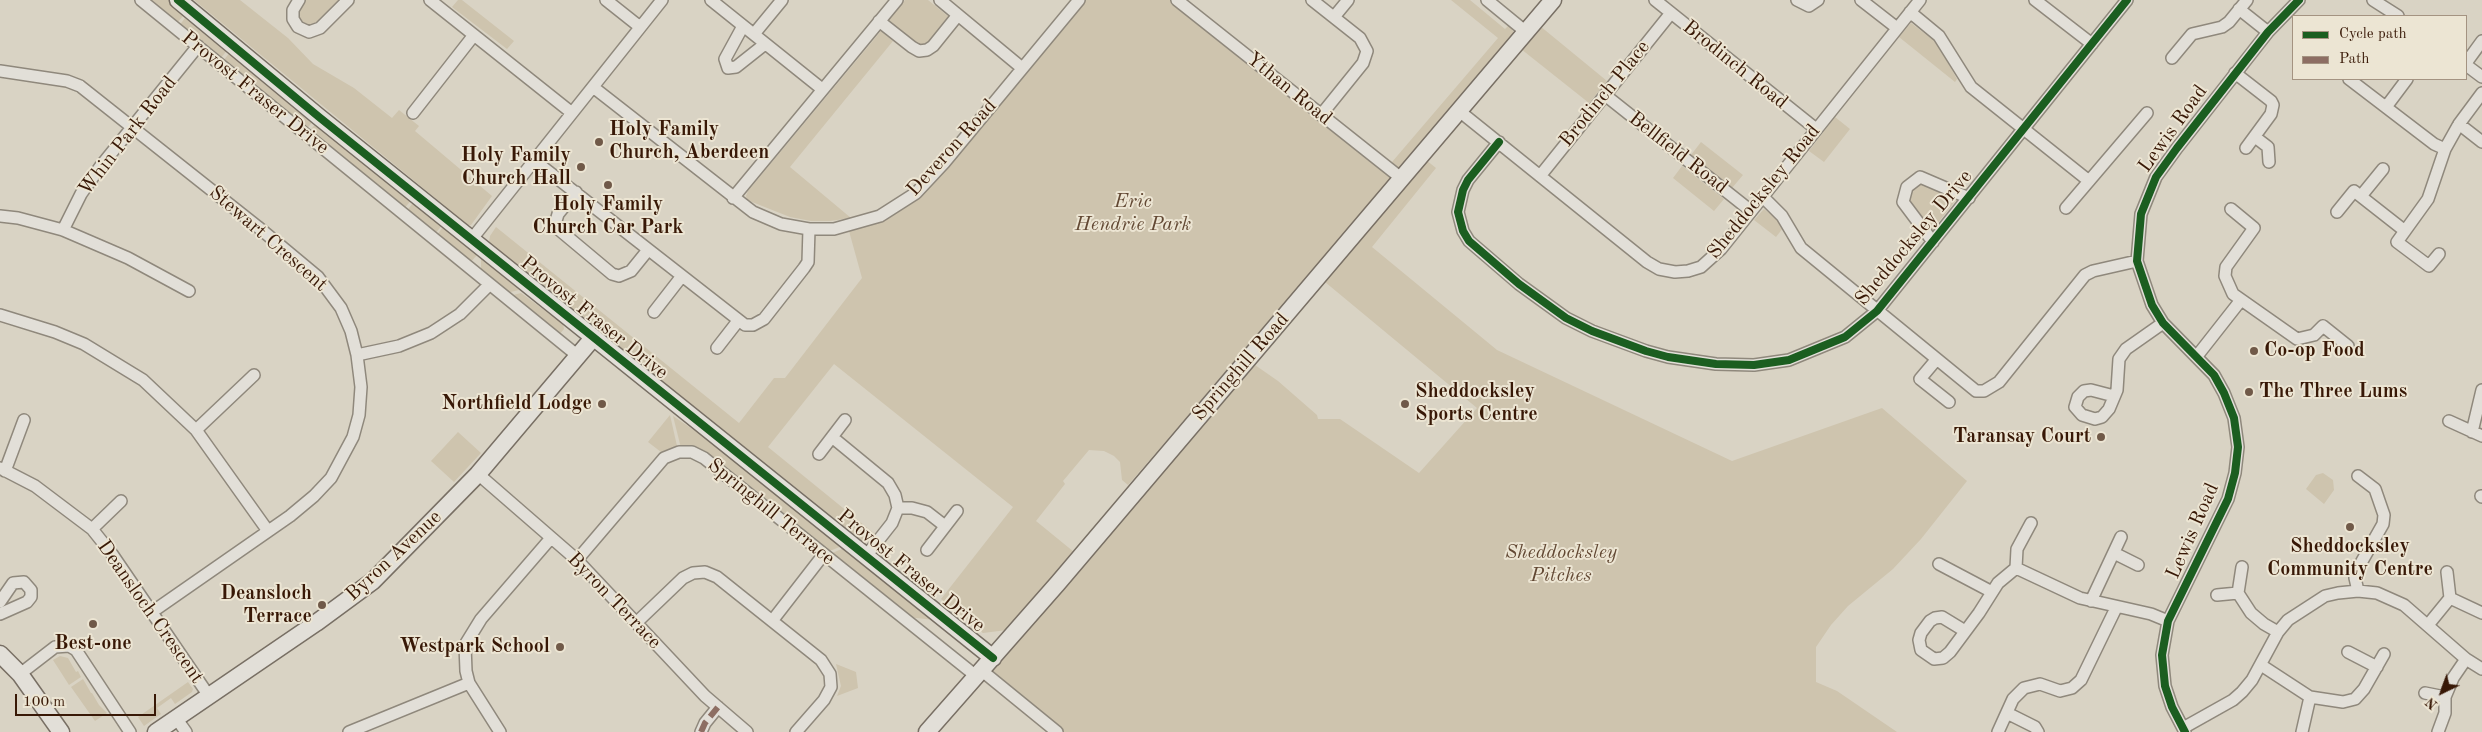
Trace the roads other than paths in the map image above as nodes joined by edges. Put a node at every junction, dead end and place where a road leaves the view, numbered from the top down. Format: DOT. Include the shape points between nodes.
graph roads {
  1 [pos="141,0"];
  2 [pos="178,0"];
  3 [pos="299,0"];
  4 [pos="348,0"];
  5 [pos="430,0"];
  6 [pos="606,0"];
  7 [pos="662,0"];
  8 [pos="711,0"];
  9 [pos="782,0"];
  10 [pos="896,0"];
  11 [pos="940,0"];
  12 [pos="1079,0"];
  13 [pos="1177,0"];
  14 [pos="1312,0"];
  15 [pos="1348,0"];
  16 [pos="1487,0"];
  17 [pos="1552,0"];
  18 [pos="1655,0"];
  19 [pos="1797,0"];
  20 [pos="1818,0"];
  21 [pos="1861,0"];
  22 [pos="1920,0"];
  23 [pos="2035,0"];
  24 [pos="2127,0"];
  25 [pos="2299,0"];
  26 [pos="2373,0"];
  27 [pos="2243,5"];
  28 [pos="1910,12"];
  29 [pos="1671,13"];
  30 [pos="958,15"];
  31 [pos="2396,15"];
  32 [pos="1334,17"];
  33 [pos="880,21"];
  34 [pos="743,26"];
  35 [pos="640,27"];
  36 [pos="1897,28"];
  37 [pos="1526,32"];
  38 [pos="2268,32"];
  39 [pos="754,34"];
  40 [pos="474,35"];
  41 [pos="2482,41"];
  42 [pos="766,44"];
  43 [pos="2092,44"];
  44 [pos="198,46"];
  45 [pos="2172,58"];
  46 [pos="2467,63"];
  47 [pos="2467,65"];
  48 [pos="1022,68"];
  49 [pos="0,71"];
  50 [pos="2234,73"];
  51 [pos="2482,77"];
  52 [pos="2350,80"];
  53 [pos="2406,80"];
  54 [pos="593,87"];
  55 [pos="822,90"];
  56 [pos="2482,93"];
  57 [pos="1605,95"];
  58 [pos="2386,107"];
  59 [pos="1458,110"];
  60 [pos="413,113"];
  61 [pos="572,113"];
  62 [pos="2147,113"];
  63 [pos="1321,115"];
  64 [pos="2459,124"];
  65 [pos="132,128"];
  66 [pos="1816,129"];
  67 [pos="2024,130"];
  68 [pos="2255,136"];
  69 [pos="1499,142"];
  70 [pos="2482,142"];
  71 [pos="2246,148"];
  72 [pos="2444,149"];
  73 [pos="535,161"];
  74 [pos="2269,162"];
  75 [pos="2383,169"];
  76 [pos="1540,176"];
  77 [pos="1401,178"];
  78 [pos="2089,181"];
  79 [pos="576,192"];
  80 [pos="2362,196"];
  81 [pos="1762,197"];
  82 [pos="733,198"];
  83 [pos="1969,198"];
  84 [pos="2066,208"];
  85 [pos="2231,209"];
  86 [pos="1751,211"];
  87 [pos="2337,212"];
  88 [pos="0,216"];
  89 [pos="809,229"];
  90 [pos="63,230"];
  91 [pos="2405,231"];
  92 [pos="471,240"];
  93 [pos="1933,242"];
  94 [pos="648,250"];
  95 [pos="2438,254"];
  96 [pos="2137,261"];
  97 [pos="682,276"];
  98 [pos="489,285"];
  99 [pos="189,291"];
  100 [pos="2241,300"];
  101 [pos="1877,311"];
  102 [pos="654,312"];
  103 [pos="0,315"];
  104 [pos="738,321"];
  105 [pos="2163,323"];
  106 [pos="593,338"];
  107 [pos="2348,346"];
  108 [pos="717,348"];
  109 [pos="357,355"];
  110 [pos="578,356"];
  111 [pos="2197,356"];
  112 [pos="1936,360"];
  113 [pos="254,375"];
  114 [pos="2482,390"];
  115 [pos="2114,396"];
  116 [pos="1949,402"];
  117 [pos="24,420"];
  118 [pos="845,420"];
  119 [pos="2449,421"];
  120 [pos="196,430"];
  121 [pos="2477,434"];
  122 [pos="832,437"];
  123 [pos="819,454"];
  124 [pos="3,470"];
  125 [pos="478,474"];
  126 [pos="2358,476"];
  127 [pos="121,501"];
  128 [pos="898,508"];
  129 [pos="957,511"];
  130 [pos="2031,523"];
  131 [pos="946,526"];
  132 [pos="92,529"];
  133 [pos="268,531"];
  134 [pos="2121,537"];
  135 [pos="551,538"];
  136 [pos="927,550"];
  137 [pos="2114,553"];
  138 [pos="824,554"];
  139 [pos="866,556"];
  140 [pos="577,560"];
  141 [pos="1939,564"];
  142 [pos="2138,564"];
  143 [pos="2242,567"];
  144 [pos="2016,568"];
  145 [pos="2447,572"];
  146 [pos="2358,591"];
  147 [pos="1992,592"];
  148 [pos="2238,593"];
  149 [pos="2217,595"];
  150 [pos="2450,598"];
  151 [pos="2091,601"];
  152 [pos="0,602"];
  153 [pos="2116,608"];
  154 [pos="152,612"];
  155 [pos="2482,613"];
  156 [pos="0,614"];
  157 [pos="772,621"];
  158 [pos="2168,621"];
  159 [pos="636,623"];
  160 [pos="2428,625"];
  161 [pos="1965,632"];
  162 [pos="2278,632"];
  163 [pos="2348,652"];
  164 [pos="0,654"];
  165 [pos="2384,654"];
  166 [pos="993,658"];
  167 [pos="2466,659"];
  168 [pos="2261,665"];
  169 [pos="2377,667"];
  170 [pos="2482,669"];
  171 [pos="979,673"];
  172 [pos="20,674"];
  173 [pos="469,683"];
  174 [pos="2425,693"];
  175 [pos="209,696"];
  176 [pos="2310,697"];
  177 [pos="2446,697"];
  178 [pos="718,707"];
  179 [pos="2007,713"];
  180 [pos="176,718"];
  181 [pos="2184,730"];
  182 [pos="61,732"];
  183 [pos="130,732"];
  184 [pos="156,732"];
  185 [pos="186,732"];
  186 [pos="349,732"];
  187 [pos="500,732"];
  188 [pos="701,732"];
  189 [pos="747,732"];
  190 [pos="796,732"];
  191 [pos="928,732"];
  192 [pos="1056,732"];
  193 [pos="1998,732"];
  194 [pos="2038,732"];
  195 [pos="2302,732"];
  196 [pos="2438,732"];
  1 -- 44 [label="street, Provost Fraser Drive"];
  2 -- 92 [label="street, Provost Fraser Drive"];
  3 -- 4 [label="street" via="293,10 293,19 298,27 309,32 320,28"];
  5 -- 40 [label="street"];
  6 -- 35 [label="street"];
  7 -- 35 [label="street"];
  8 -- 34 [label="street"];
  9 -- 39 [label="street"];
  10 -- 33 [label="street"];
  11 -- 30 [label="street"];
  12 -- 48 [label="street, Deveron Road"];
  13 -- 63 [label="street, Ythan Road"];
  14 -- 32 [label="street"];
  15 -- 32 [label="street"];
  16 -- 37 [label="street"];
  17 -- 37 [label="street, Springhill Road"];
  18 -- 29 [label="street, Brodinch Road"];
  19 -- 20 [label="street" via="1809,6"];
  21 -- 36 [label="street"];
  22 -- 28 [label="street, Sheddocksley Road"];
  23 -- 43 [label="street"];
  24 -- 43 [label="street, Sheddocksley Drive"];
  25 -- 38 [label="street, Lewis Road"];
  26 -- 31 [label="street"];
  27 -- 38 [label="street"];
  27 -- 45 [label="street" via="2222,27 2192,34"];
  28 -- 36 [label="street, Sheddocksley Road"];
  28 -- 67 [label="street" via="1939,36 1971,88"];
  29 -- 57 [label="street, Brodinch Place"];
  29 -- 66 [label="street, Brodinch Road"];
  30 -- 33 [label="street" via="927,50 919,51"];
  30 -- 48 [label="street"];
  32 -- 63 [label="street" via="1360,38 1367,51 1366,58"];
  33 -- 55 [label="street"];
  34 -- 39 [label="street"];
  34 -- 42 [label="street" via="725,59 728,68 736,68"];
  35 -- 54 [label="street"];
  36 -- 66 [label="street, Sheddocksley Road"];
  37 -- 59 [label="street, Springhill Road"];
  38 -- 50 [label="street, Lewis Road"];
  39 -- 42 [label="street"];
  40 -- 60 [label="street"];
  40 -- 61 [label="street"];
  41 -- 46 [label="street"];
  42 -- 55 [label="street"];
  43 -- 67 [label="street, Sheddocksley Drive"];
  44 -- 65 [label="street, Whin Park Road"];
  44 -- 98 [label="street, Provost Fraser Drive"];
  47 -- 51 [label="street"];
  48 -- 89 [label="street, Deveron Road" via="916,193 894,209 861,223 834,229"];
  49 -- 65 [label="street, Stewart Crescent" via="67,81 80,86"];
  50 -- 68 [label="street" via="2271,101 2271,114"];
  50 -- 96 [label="street, Lewis Road" via="2156,177 2141,214"];
  52 -- 58 [label="street"];
  53 -- 58 [label="street"];
  54 -- 61 [label="street"];
  54 -- 82 [label="street, Deveron Road"];
  55 -- 82 [label="street"];
  56 -- 64 [label="street"];
  57 -- 76 [label="street, Brodinch Place"];
  57 -- 86 [label="street, Bellfield Road"];
  58 -- 72 [label="street"];
  59 -- 69 [label="street, Sheddocksley Road"];
  59 -- 77 [label="street, Springhill Road"];
  61 -- 73 [label="street"];
  62 -- 78 [label="street"];
  63 -- 77 [label="street, Ythan Road"];
  64 -- 70 [label="street"];
  64 -- 72 [label="street"];
  65 -- 90 [label="street, Whin Park Road" via="81,194"];
  65 -- 109 [label="street, Stewart Crescent" via="318,277 341,308"];
  66 -- 81 [label="street, Sheddocksley Road"];
  67 -- 78 [label="street"];
  67 -- 83 [label="street, Sheddocksley Drive"];
  68 -- 71 [label="street"];
  68 -- 74 [label="street" via="2268,147"];
  69 -- 76 [label="street, Sheddocksley Road"];
  69 -- 101 [label="street, Sheddocksley Drive" via="1463,190 1458,212 1463,231 1475,248 1520,284 1566,318 1592,331 1668,357 1716,364 1754,365 1789,360 1834,343"];
  72 -- 91 [label="street" via="2428,199"];
  73 -- 79 [label="street"];
  73 -- 92 [label="street"];
  75 -- 80 [label="street"];
  76 -- 86 [label="street, Sheddocksley Road" via="1647,262 1659,269 1675,272 1701,267 1712,260"];
  77 -- 166 [label="street, Springhill Road"];
  78 -- 84 [label="street"];
  79 -- 94 [label="street"];
  79 -- 94 [label="street" via="558,214 557,228 612,274 626,275"];
  80 -- 87 [label="street" via="2354,191"];
  80 -- 91 [label="street"];
  81 -- 86 [label="street, Sheddocksley Road"];
  81 -- 101 [label="street" via="1782,216 1801,248"];
  82 -- 89 [label="street, Deveron Road" via="753,212 781,224"];
  83 -- 93 [label="street, Sheddocksley Drive"];
  83 -- 93 [label="street, Sheddocksley Drive" via="1920,177 1907,187 1903,202"];
  85 -- 100 [label="street" via="2254,228 2226,267 2228,285"];
  88 -- 90 [label="street"];
  89 -- 104 [label="street" via="808,262 804,268 764,319 752,325"];
  90 -- 99 [label="street" via="128,258"];
  91 -- 95 [label="street" via="2397,242 2429,266"];
  92 -- 106 [label="street, Provost Fraser Drive"];
  93 -- 101 [label="street, Sheddocksley Drive"];
  94 -- 97 [label="street"];
  96 -- 105 [label="street, Lewis Road" via="2152,305"];
  96 -- 112 [label="street" via="2085,275 1992,388 1984,392 1976,391"];
  97 -- 102 [label="street"];
  97 -- 104 [label="street"];
  98 -- 109 [label="street" via="460,314 431,333 399,346"];
  98 -- 110 [label="street, Provost Fraser Drive"];
  100 -- 107 [label="street" via="2297,339 2314,335 2323,326"];
  100 -- 111 [label="street"];
  101 -- 112 [label="street"];
  103 -- 120 [label="street" via="55,332 114,361 143,380"];
  104 -- 108 [label="street"];
  105 -- 111 [label="street, Lewis Road"];
  105 -- 115 [label="street" via="2126,349 2119,358"];
  106 -- 110 [label="street, Byron Avenue"];
  106 -- 139 [label="street, Provost Fraser Drive"];
  109 -- 133 [label="street, Stewart Crescent" via="361,387 353,437 331,478 314,496"];
  110 -- 125 [label="street, Byron Avenue"];
  111 -- 158 [label="street, Lewis Road" via="2214,375 2224,393 2234,418 2238,447 2228,499"];
  112 -- 116 [label="street" via="1920,380"];
  113 -- 120 [label="street"];
  114 -- 121 [label="street"];
  117 -- 124 [label="street, Deansloch Crescent"];
  118 -- 122 [label="street"];
  119 -- 121 [label="street"];
  120 -- 133 [label="street"];
  122 -- 123 [label="street"];
  122 -- 128 [label="street" via="888,483"];
  124 -- 132 [label="street, Deansloch Crescent" via="35,486"];
  125 -- 135 [label="street, Byron Terrace"];
  125 -- 175 [label="street, Byron Avenue" via="373,581"];
  126 -- 146 [label="street" via="2375,489 2384,515 2383,524 2357,570"];
  127 -- 132 [label="street, Deansloch Crescent"];
  128 -- 131 [label="street" via="927,512"];
  128 -- 139 [label="street" via="892,523"];
  129 -- 131 [label="street"];
  130 -- 144 [label="street" via="2017,549"];
  131 -- 136 [label="street"];
  132 -- 154 [label="street, Deansloch Crescent"];
  133 -- 154 [label="street, Stewart Crescent"];
  134 -- 137 [label="street"];
  135 -- 140 [label="street, Byron Terrace"];
  135 -- 173 [label="street" via="471,633 465,659"];
  137 -- 142 [label="street"];
  137 -- 151 [label="street"];
  138 -- 140 [label="street, Springhill Terrace" via="704,458 692,452 680,452 664,458"];
  138 -- 157 [label="street"];
  138 -- 171 [label="street, Springhill Terrace"];
  139 -- 166 [label="street, Provost Fraser Drive"];
  140 -- 159 [label="street, Byron Terrace"];
  141 -- 147 [label="street"];
  143 -- 148 [label="street"];
  144 -- 147 [label="street"];
  144 -- 151 [label="street"];
  145 -- 150 [label="street"];
  146 -- 160 [label="street" via="2391,598"];
  146 -- 162 [label="street" via="2325,596 2288,620"];
  147 -- 161 [label="street"];
  148 -- 149 [label="street"];
  148 -- 162 [label="street" via="2251,612"];
  150 -- 155 [label="street"];
  150 -- 160 [label="street"];
  151 -- 153 [label="street"];
  152 -- 156 [label="street" via="12,583 24,582 30,587 31,596 27,602"];
  153 -- 158 [label="street" via="2151,614"];
  153 -- 179 [label="street" via="2081,680 2072,688 2060,691 2040,684 2031,685 2018,692"];
  154 -- 175 [label="street, Deansloch Crescent"];
  157 -- 159 [label="street" via="717,577 705,572 683,578"];
  157 -- 190 [label="street" via="821,660 830,674 831,687 824,700"];
  158 -- 181 [label="street, Lewis Road" via="2162,655 2165,686"];
  159 -- 178 [label="street, Byron Terrace"];
  160 -- 167 [label="street"];
  162 -- 168 [label="street"];
  163 -- 169 [label="street"];
  164 -- 172 [label="street"];
  165 -- 169 [label="street"];
  166 -- 171 [label="street, Springhill Road"];
  167 -- 170 [label="street"];
  167 -- 177 [label="street" via="2453,678"];
  168 -- 176 [label="street"];
  168 -- 181 [label="street" via="2233,700"];
  169 -- 176 [label="street" via="2355,699 2332,702"];
  171 -- 191 [label="street, Springhill Road"];
  171 -- 192 [label="street, Springhill Terrace"];
  172 -- 182 [label="street"];
  172 -- 183 [label="street" via="55,647 69,646 76,650"];
  173 -- 186 [label="street"];
  173 -- 187 [label="street"];
  174 -- 177 [label="street"];
  175 -- 180 [label="street, Byron Avenue"];
  176 -- 195 [label="street"];
  177 -- 196 [label="street" via="2445,713"];
  178 -- 188 [label="street"];
  178 -- 189 [label="street, Byron Terrace"];
  179 -- 193 [label="street"];
  179 -- 194 [label="street" via="2035,727"];
  180 -- 184 [label="street, Byron Avenue"];
  180 -- 185 [label="street"];
}
